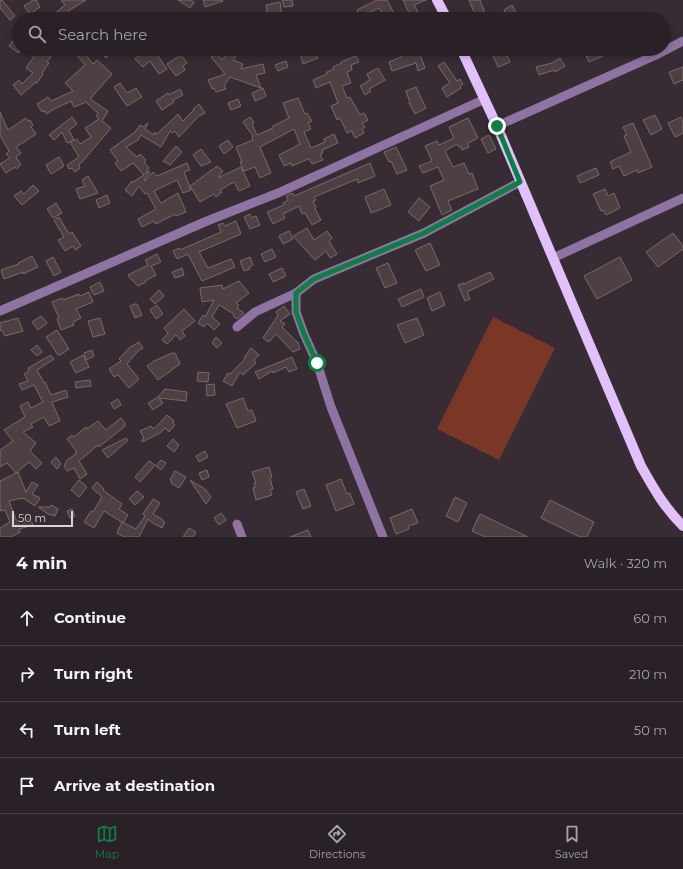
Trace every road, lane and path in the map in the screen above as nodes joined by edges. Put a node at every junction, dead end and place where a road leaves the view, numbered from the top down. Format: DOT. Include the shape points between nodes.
graph roads {
  1 [pos="437,0"];
  2 [pos="443,12"];
  3 [pos="683,41"];
  4 [pos="671,47"];
  5 [pos="464,56"];
  6 [pos="654,56"];
  7 [pos="485,99"];
  8 [pos="497,126"];
  9 [pos="520,182"];
  10 [pos="683,198"];
  11 [pos="553,258"];
  12 [pos="296,293"];
  13 [pos="0,311"];
  14 [pos="237,327"];
  15 [pos="237,524"];
  16 [pos="683,526"];
  17 [pos="242,537"];
  18 [pos="383,537"];
  1 -- 2 [label="main road"];
  3 -- 4 [label="street"];
  5 -- 7 [label="main road"];
  6 -- 8 [label="street"];
  7 -- 8 [label="main road"];
  7 -- 13 [label="street" via="278,193"];
  8 -- 9 [label="main road"];
  9 -- 11 [label="main road"];
  9 -- 12 [label="street" via="424,233 314,279"];
  10 -- 11 [label="street"];
  11 -- 16 [label="main road" via="641,466 669,512"];
  12 -- 14 [label="street" via="255,312"];
  12 -- 18 [label="street" via="296,312"];
  15 -- 17 [label="street"];
}
